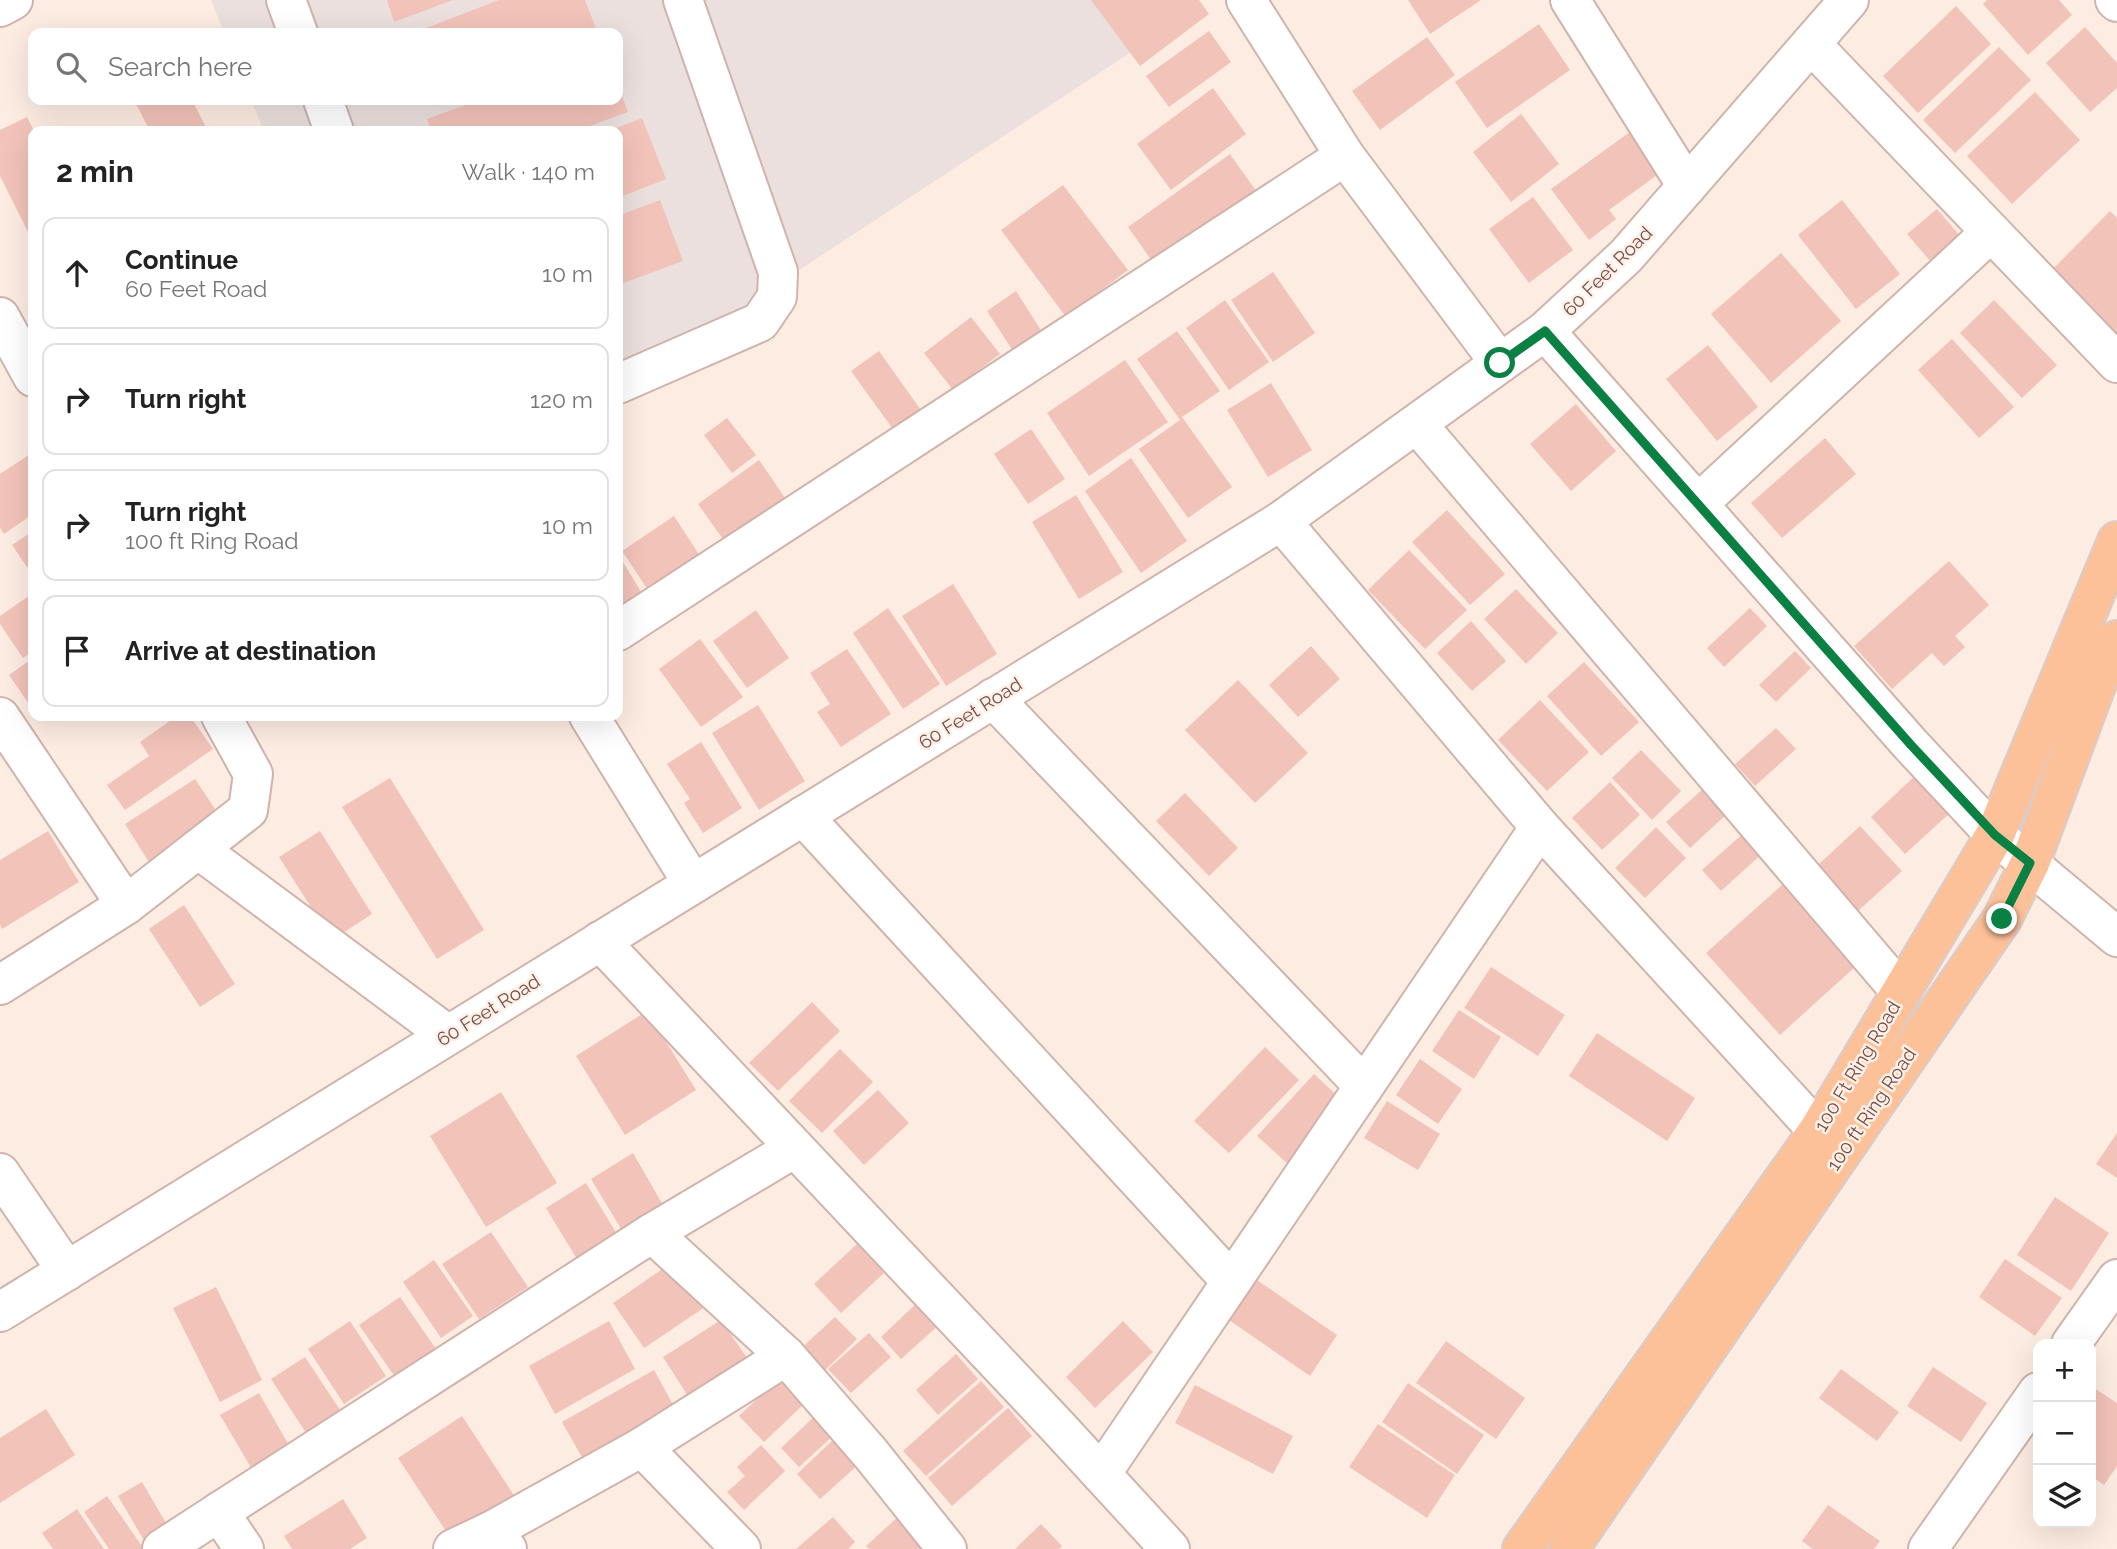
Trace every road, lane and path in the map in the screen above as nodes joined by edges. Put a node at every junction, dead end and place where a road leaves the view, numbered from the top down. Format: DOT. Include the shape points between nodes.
graph roads {
  1 [pos="13,0"];
  2 [pos="286,0"];
  3 [pos="683,0"];
  4 [pos="1246,0"];
  5 [pos="1570,0"];
  6 [pos="1849,0"];
  7 [pos="0,7"];
  8 [pos="296,28"];
  9 [pos="1811,44"];
  10 [pos="325,105"];
  11 [pos="332,126"];
  12 [pos="1345,156"];
  13 [pos="1687,186"];
  14 [pos="1991,232"];
  15 [pos="0,317"];
  16 [pos="1545,331"];
  17 [pos="1500,363"];
  18 [pos="2117,363"];
  19 [pos="28,368"];
  20 [pos="623,382"];
  21 [pos="1416,424"];
  22 [pos="1698,504"];
  23 [pos="1281,522"];
  24 [pos="2117,541"];
  25 [pos="623,628"];
  26 [pos="2117,640"];
  27 [pos="993,698"];
  28 [pos="0,717"];
  29 [pos="224,721"];
  30 [pos="592,721"];
  31 [pos="803,816"];
  32 [pos="1540,827"];
  33 [pos="1995,835"];
  34 [pos="198,849"];
  35 [pos="2030,863"];
  36 [pos="693,884"];
  37 [pos="126,905"];
  38 [pos="2117,937"];
  39 [pos="600,941"];
  40 [pos="0,985"];
  41 [pos="1901,992"];
  42 [pos="448,1035"];
  43 [pos="1364,1086"];
  44 [pos="1818,1131"];
  45 [pos="795,1148"];
  46 [pos="0,1173"];
  47 [pos="652,1233"];
  48 [pos="67,1271"];
  49 [pos="2117,1279"];
  50 [pos="1231,1281"];
  51 [pos="0,1312"];
  52 [pos="2075,1339"];
  53 [pos="786,1356"];
  54 [pos="2033,1399"];
  55 [pos="642,1447"];
  56 [pos="1101,1474"];
  57 [pos="219,1512"];
  58 [pos="499,1540"];
  59 [pos="1168,1548"];
  60 [pos="162,1549"];
  61 [pos="244,1549"];
  62 [pos="453,1549"];
  63 [pos="741,1549"];
  64 [pos="947,1549"];
  65 [pos="1522,1549"];
  66 [pos="1569,1549"];
  67 [pos="1928,1549"];
  1 -- 7 [label="street"];
  2 -- 8 [label="street"];
  3 -- 20 [label="street" via="778,272 777,297 760,321"];
  4 -- 12 [label="street"];
  5 -- 13 [label="street"];
  6 -- 9 [label="street, 60 Feet Road"];
  9 -- 13 [label="street, 60 Feet Road"];
  9 -- 14 [label="street"];
  10 -- 11 [label="street"];
  12 -- 17 [label="street"];
  12 -- 25 [label="street"];
  13 -- 16 [label="street, 60 Feet Road" via="1626,256"];
  14 -- 18 [label="street"];
  14 -- 22 [label="street"];
  15 -- 19 [label="street"];
  16 -- 17 [label="street, 60 Feet Road"];
  16 -- 22 [label="street"];
  17 -- 21 [label="street, 60 Feet Road"];
  21 -- 23 [label="street, 60 Feet Road"];
  21 -- 41 [label="street"];
  22 -- 33 [label="street"];
  23 -- 27 [label="street, 60 Feet Road"];
  23 -- 32 [label="street"];
  24 -- 33 [label="main road, 100 Ft Ring Road"];
  26 -- 35 [label="main road, 100 ft Ring Road"];
  27 -- 31 [label="street, 60 Feet Road"];
  27 -- 43 [label="street"];
  28 -- 37 [label="street"];
  29 -- 34 [label="street" via="253,774 248,810"];
  30 -- 36 [label="street"];
  31 -- 36 [label="street, 60 Feet Road"];
  31 -- 50 [label="street"];
  32 -- 43 [label="street"];
  32 -- 44 [label="street"];
  33 -- 35 [label="street"];
  33 -- 41 [label="main road, 100 Ft Ring Road"];
  34 -- 37 [label="street"];
  34 -- 42 [label="street"];
  35 -- 38 [label="street"];
  35 -- 66 [label="main road, 100 ft Ring Road" via="2002,919"];
  36 -- 39 [label="street, 60 Feet Road"];
  37 -- 40 [label="street"];
  39 -- 42 [label="street, 60 Feet Road"];
  39 -- 45 [label="street"];
  41 -- 44 [label="main road, 100 Ft Ring Road"];
  42 -- 48 [label="street, 60 Feet Road"];
  43 -- 50 [label="street"];
  44 -- 65 [label="main road, 100 Ft Ring Road"];
  45 -- 47 [label="street"];
  45 -- 56 [label="street"];
  46 -- 48 [label="street"];
  47 -- 53 [label="street"];
  47 -- 57 [label="street"];
  48 -- 51 [label="street, 60 Feet Road"];
  49 -- 52 [label="street"];
  50 -- 56 [label="street"];
  53 -- 55 [label="street"];
  53 -- 64 [label="street"];
  54 -- 67 [label="street"];
  55 -- 58 [label="street"];
  55 -- 63 [label="street"];
  56 -- 59 [label="street"];
  57 -- 60 [label="street"];
  57 -- 61 [label="street"];
  58 -- 62 [label="street"];
}
